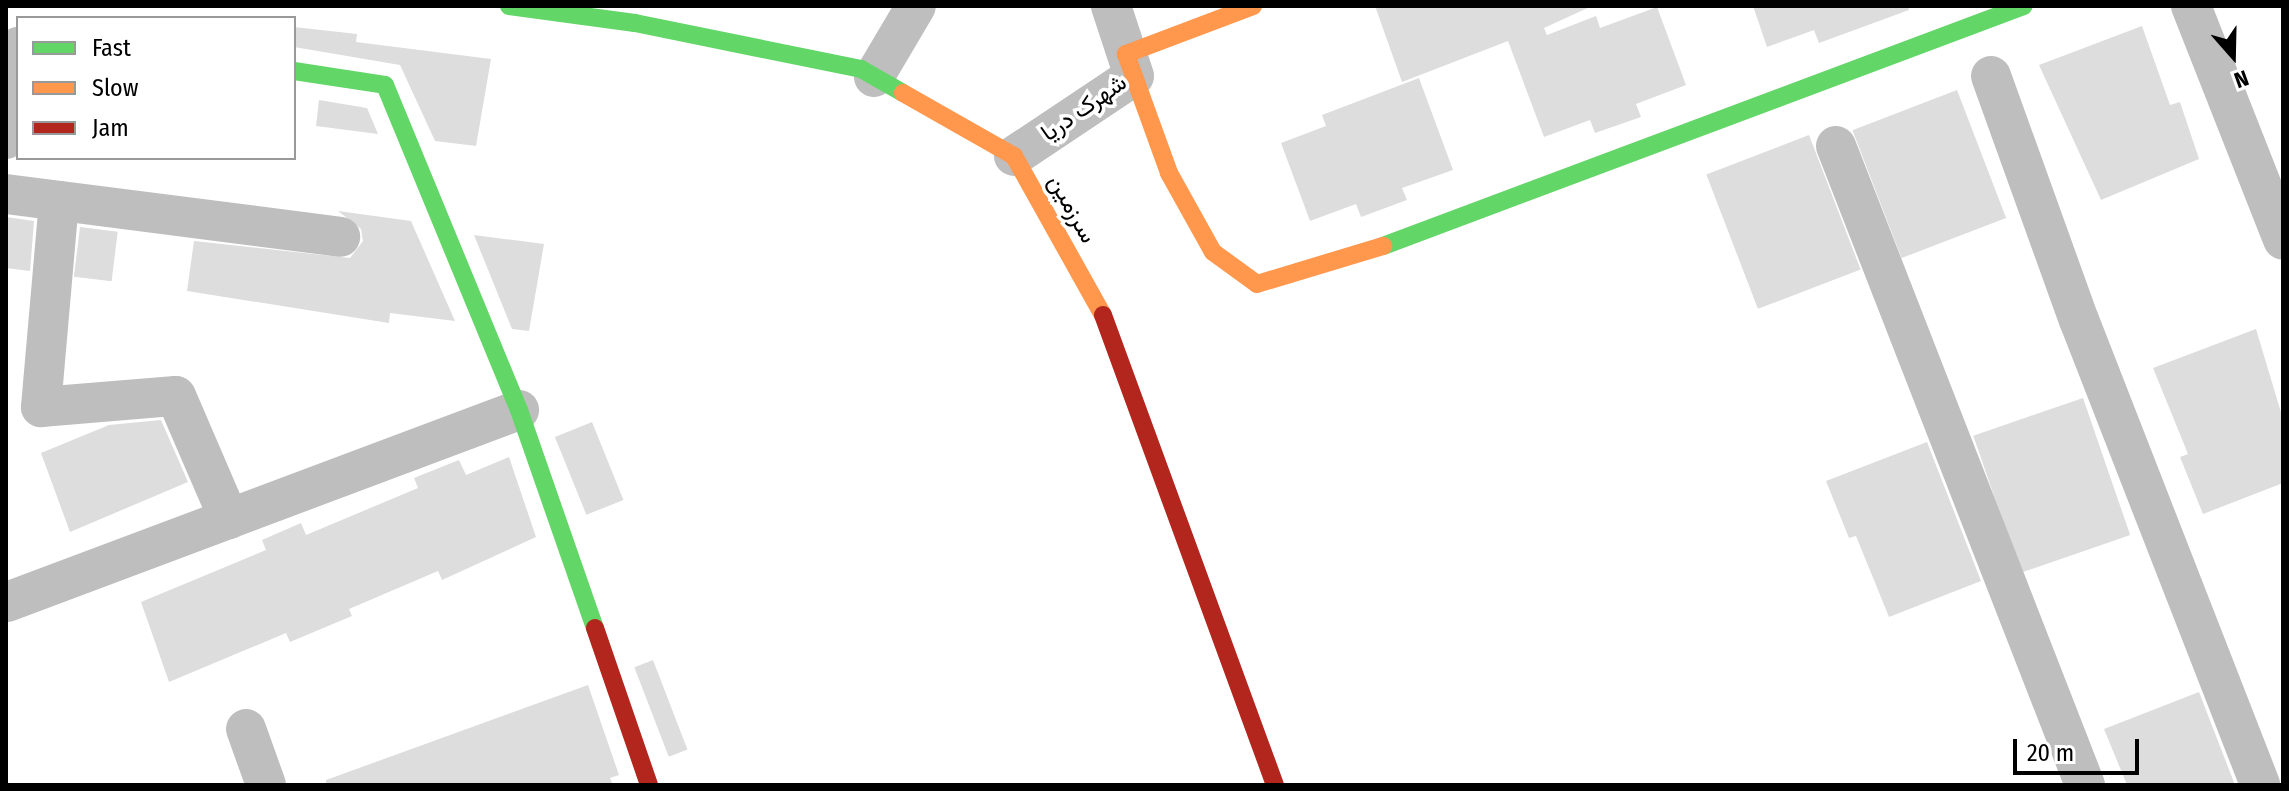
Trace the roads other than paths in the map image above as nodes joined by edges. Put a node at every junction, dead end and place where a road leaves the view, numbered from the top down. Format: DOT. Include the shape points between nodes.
graph roads {
  1 [pos="509,6"];
  2 [pos="916,6"];
  3 [pos="1111,6"];
  4 [pos="1253,6"];
  5 [pos="2024,6"];
  6 [pos="2191,6"];
  7 [pos="1126,54"];
  8 [pos="16,62"];
  9 [pos="296,71"];
  10 [pos="1991,76"];
  11 [pos="874,77"];
  12 [pos="6,139"];
  13 [pos="1836,146"];
  14 [pos="1014,156"];
  15 [pos="6,194"];
  16 [pos="59,201"];
  17 [pos="340,237"];
  18 [pos="2283,239"];
  19 [pos="519,410"];
  20 [pos="229,519"];
  21 [pos="7,602"];
  22 [pos="246,729"];
  23 [pos="266,785"];
  24 [pos="649,785"];
  25 [pos="1275,785"];
  26 [pos="2085,785"];
  27 [pos="2260,785"];
  1 -- 11 [label="street" via="635,23 861,69"];
  2 -- 11 [label="street"];
  3 -- 7 [label="street, شهرک دریا"];
  4 -- 7 [label="street"];
  5 -- 7 [label="street" via="1327,267 1257,284 1213,252 1169,173"];
  6 -- 18 [label="street"];
  7 -- 14 [label="street, شهرک دریا" via="1134,76"];
  8 -- 12 [label="street"];
  9 -- 19 [label="street" via="385,85"];
  10 -- 27 [label="street" via="2079,320"];
  11 -- 14 [label="street"];
  13 -- 26 [label="street"];
  14 -- 25 [label="street, سرزمین" via="1112,331"];
  15 -- 16 [label="street"];
  16 -- 17 [label="street"];
  16 -- 20 [label="street" via="41,407 176,396"];
  19 -- 20 [label="street"];
  19 -- 24 [label="street"];
  20 -- 21 [label="street"];
  22 -- 23 [label="street"];
}
